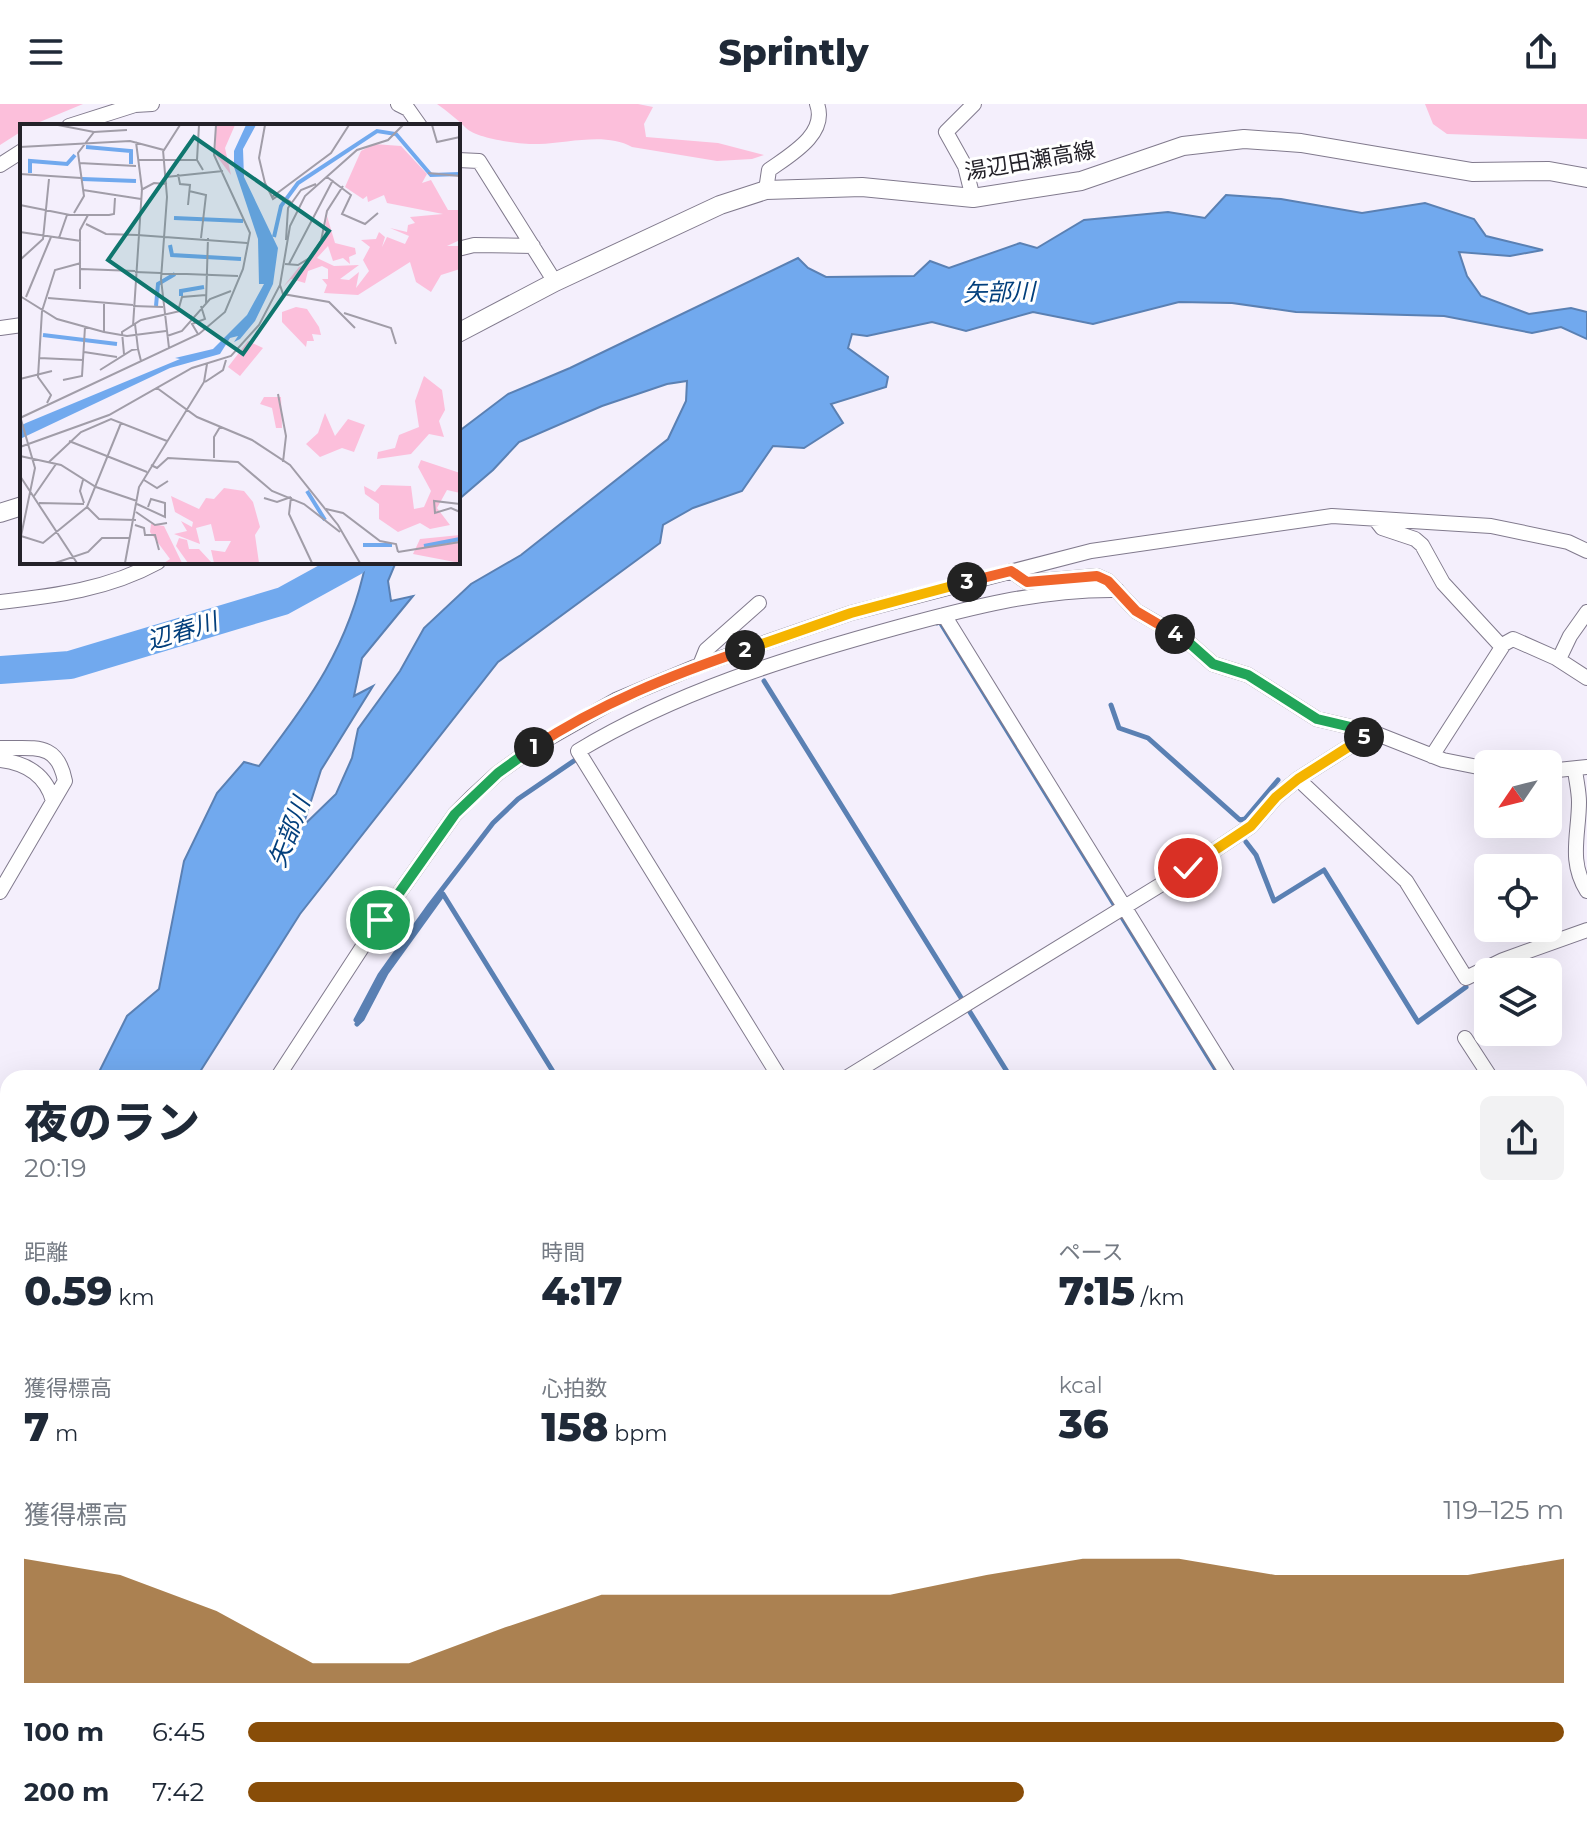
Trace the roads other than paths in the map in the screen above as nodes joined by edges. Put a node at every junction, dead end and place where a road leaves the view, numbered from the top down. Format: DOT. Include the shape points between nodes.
graph roads {
  1 [pos="152,104"];
  2 [pos="398,104"];
  3 [pos="817,104"];
  4 [pos="974,104"];
  5 [pos="75,124"];
  6 [pos="419,124"];
  7 [pos="20,152"];
  8 [pos="460,160"];
  9 [pos="0,165"];
  10 [pos="1587,178"];
  11 [pos="766,190"];
  12 [pos="973,198"];
  13 [pos="533,246"];
  14 [pos="460,248"];
  15 [pos="555,282"];
  16 [pos="20,325"];
  17 [pos="0,328"];
  18 [pos="460,332"];
  19 [pos="20,507"];
  20 [pos="0,513"];
  21 [pos="1375,519"];
  22 [pos="1587,551"];
  23 [pos="154,564"];
  24 [pos="1011,571"];
  25 [pos="1117,590"];
  26 [pos="0,602"];
  27 [pos="759,603"];
  28 [pos="1587,612"];
  29 [pos="944,615"];
  30 [pos="1502,647"];
  31 [pos="1559,659"];
  32 [pos="700,665"];
  33 [pos="1587,678"];
  34 [pos="1372,732"];
  35 [pos="0,748"];
  36 [pos="1432,756"];
  37 [pos="0,760"];
  38 [pos="1474,766"];
  39 [pos="1581,768"];
  40 [pos="1298,779"];
  41 [pos="53,801"];
  42 [pos="1587,891"];
  43 [pos="0,892"];
  44 [pos="1123,905"];
  45 [pos="1587,930"];
  46 [pos="1465,1038"];
  47 [pos="282,1070"];
  48 [pos="775,1070"];
  49 [pos="859,1070"];
  50 [pos="1225,1070"];
  51 [pos="1486,1070"];
  1 -- 5 [label="street"];
  2 -- 6 [label="street"];
  3 -- 11 [label="street" via="820,113 811,138 769,170"];
  4 -- 12 [label="street" via="946,132 965,166"];
  7 -- 9 [label="street"];
  8 -- 13 [label="street" via="479,161"];
  10 -- 12 [label="main road, 湯辺田瀬高線" via="1549,171 1472,172 1301,143 1244,139 1183,146 1081,181"];
  11 -- 12 [label="main road, 湯辺田瀬高線" via="862,187"];
  11 -- 15 [label="main road, 湯辺田瀬高線" via="720,205"];
  13 -- 14 [label="street"];
  13 -- 15 [label="street"];
  15 -- 18 [label="main road, 湯辺田瀬高線"];
  16 -- 17 [label="street"];
  19 -- 20 [label="main road"];
  21 -- 22 [label="street" via="1491,526"];
  21 -- 24 [label="street" via="1332,516 1091,551"];
  21 -- 30 [label="street" via="1382,528 1422,545 1443,583"];
  23 -- 26 [label="street" via="110,584"];
  24 -- 25 [label="street" via="1027,582 1097,576"];
  24 -- 32 [label="street" via="851,613"];
  25 -- 29 [label="street" via="1010,599"];
  25 -- 34 [label="street" via="1136,611 1186,640 1213,664 1248,675 1317,719"];
  27 -- 32 [label="street" via="706,650"];
  28 -- 31 [label="street"];
  29 -- 44 [label="street"];
  29 -- 48 [label="street" via="725,681 660,706 578,751"];
  30 -- 31 [label="street" via="1513,639"];
  30 -- 36 [label="street"];
  31 -- 33 [label="street"];
  32 -- 47 [label="street" via="616,700 537,745 472,797 388,908"];
  34 -- 36 [label="street"];
  34 -- 40 [label="street"];
  35 -- 41 [label="street" via="56,755 65,781"];
  36 -- 38 [label="street"];
  37 -- 41 [label="street" via="39,775"];
  39 -- 42 [label="street" via="1575,863"];
  40 -- 44 [label="street" via="1251,826"];
  40 -- 45 [label="street" via="1406,881 1466,978"];
  41 -- 43 [label="street"];
  44 -- 49 [label="street"];
  44 -- 50 [label="street"];
  46 -- 51 [label="street"];
}
